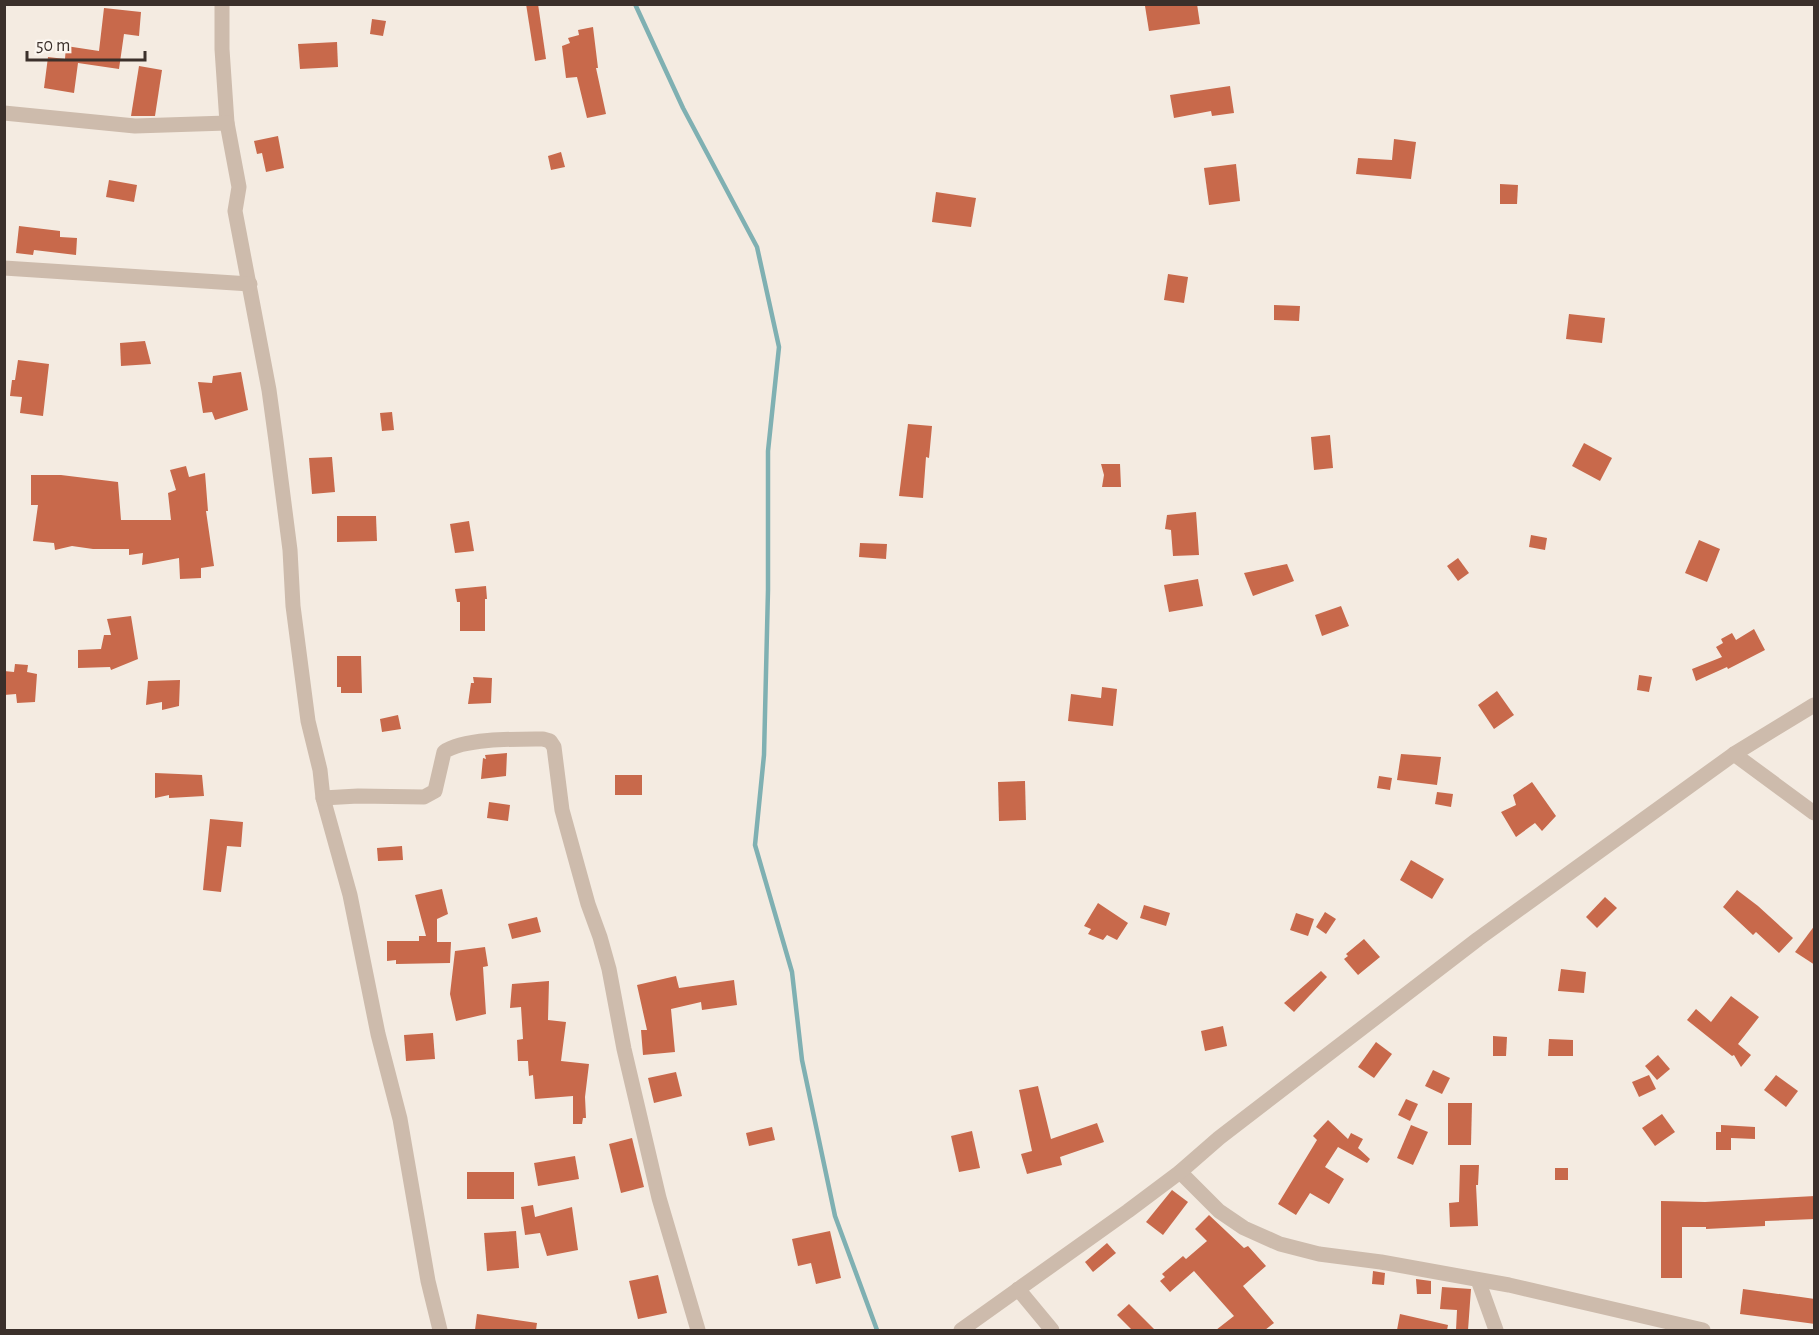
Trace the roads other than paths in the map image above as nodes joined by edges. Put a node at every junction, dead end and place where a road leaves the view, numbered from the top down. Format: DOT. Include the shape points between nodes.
graph roads {
  1 [pos="222,4"];
  2 [pos="4,113"];
  3 [pos="226,123"];
  4 [pos="4,268"];
  5 [pos="249,284"];
  6 [pos="1815,705"];
  7 [pos="1734,754"];
  8 [pos="323,798"];
  9 [pos="1815,813"];
  10 [pos="1180,1172"];
  11 [pos="1478,1280"];
  12 [pos="1018,1289"];
  13 [pos="440,1330"];
  14 [pos="699,1330"];
  15 [pos="961,1330"];
  16 [pos="1052,1330"];
  17 [pos="1496,1330"];
  18 [pos="1703,1330"];
  1 -- 3 [label="street"];
  2 -- 3 [label="street" via="135,126"];
  3 -- 5 [label="street" via="238,187 235,211"];
  4 -- 5 [label="street"];
  5 -- 8 [label="street" via="276,441 308,721"];
  6 -- 7 [label="street"];
  7 -- 9 [label="street"];
  7 -- 10 [label="street" via="1469,946"];
  8 -- 13 [label="street" via="351,895 378,1034 400,1119"];
  8 -- 14 [label="street" via="424,797 435,791 444,752 450,747 550,741 562,810 603,947 659,1198"];
  10 -- 11 [label="street" via="1244,1228 1280,1244"];
  10 -- 12 [label="street"];
  11 -- 17 [label="street"];
  11 -- 18 [label="street"];
  12 -- 15 [label="street"];
  12 -- 16 [label="street"];
}
